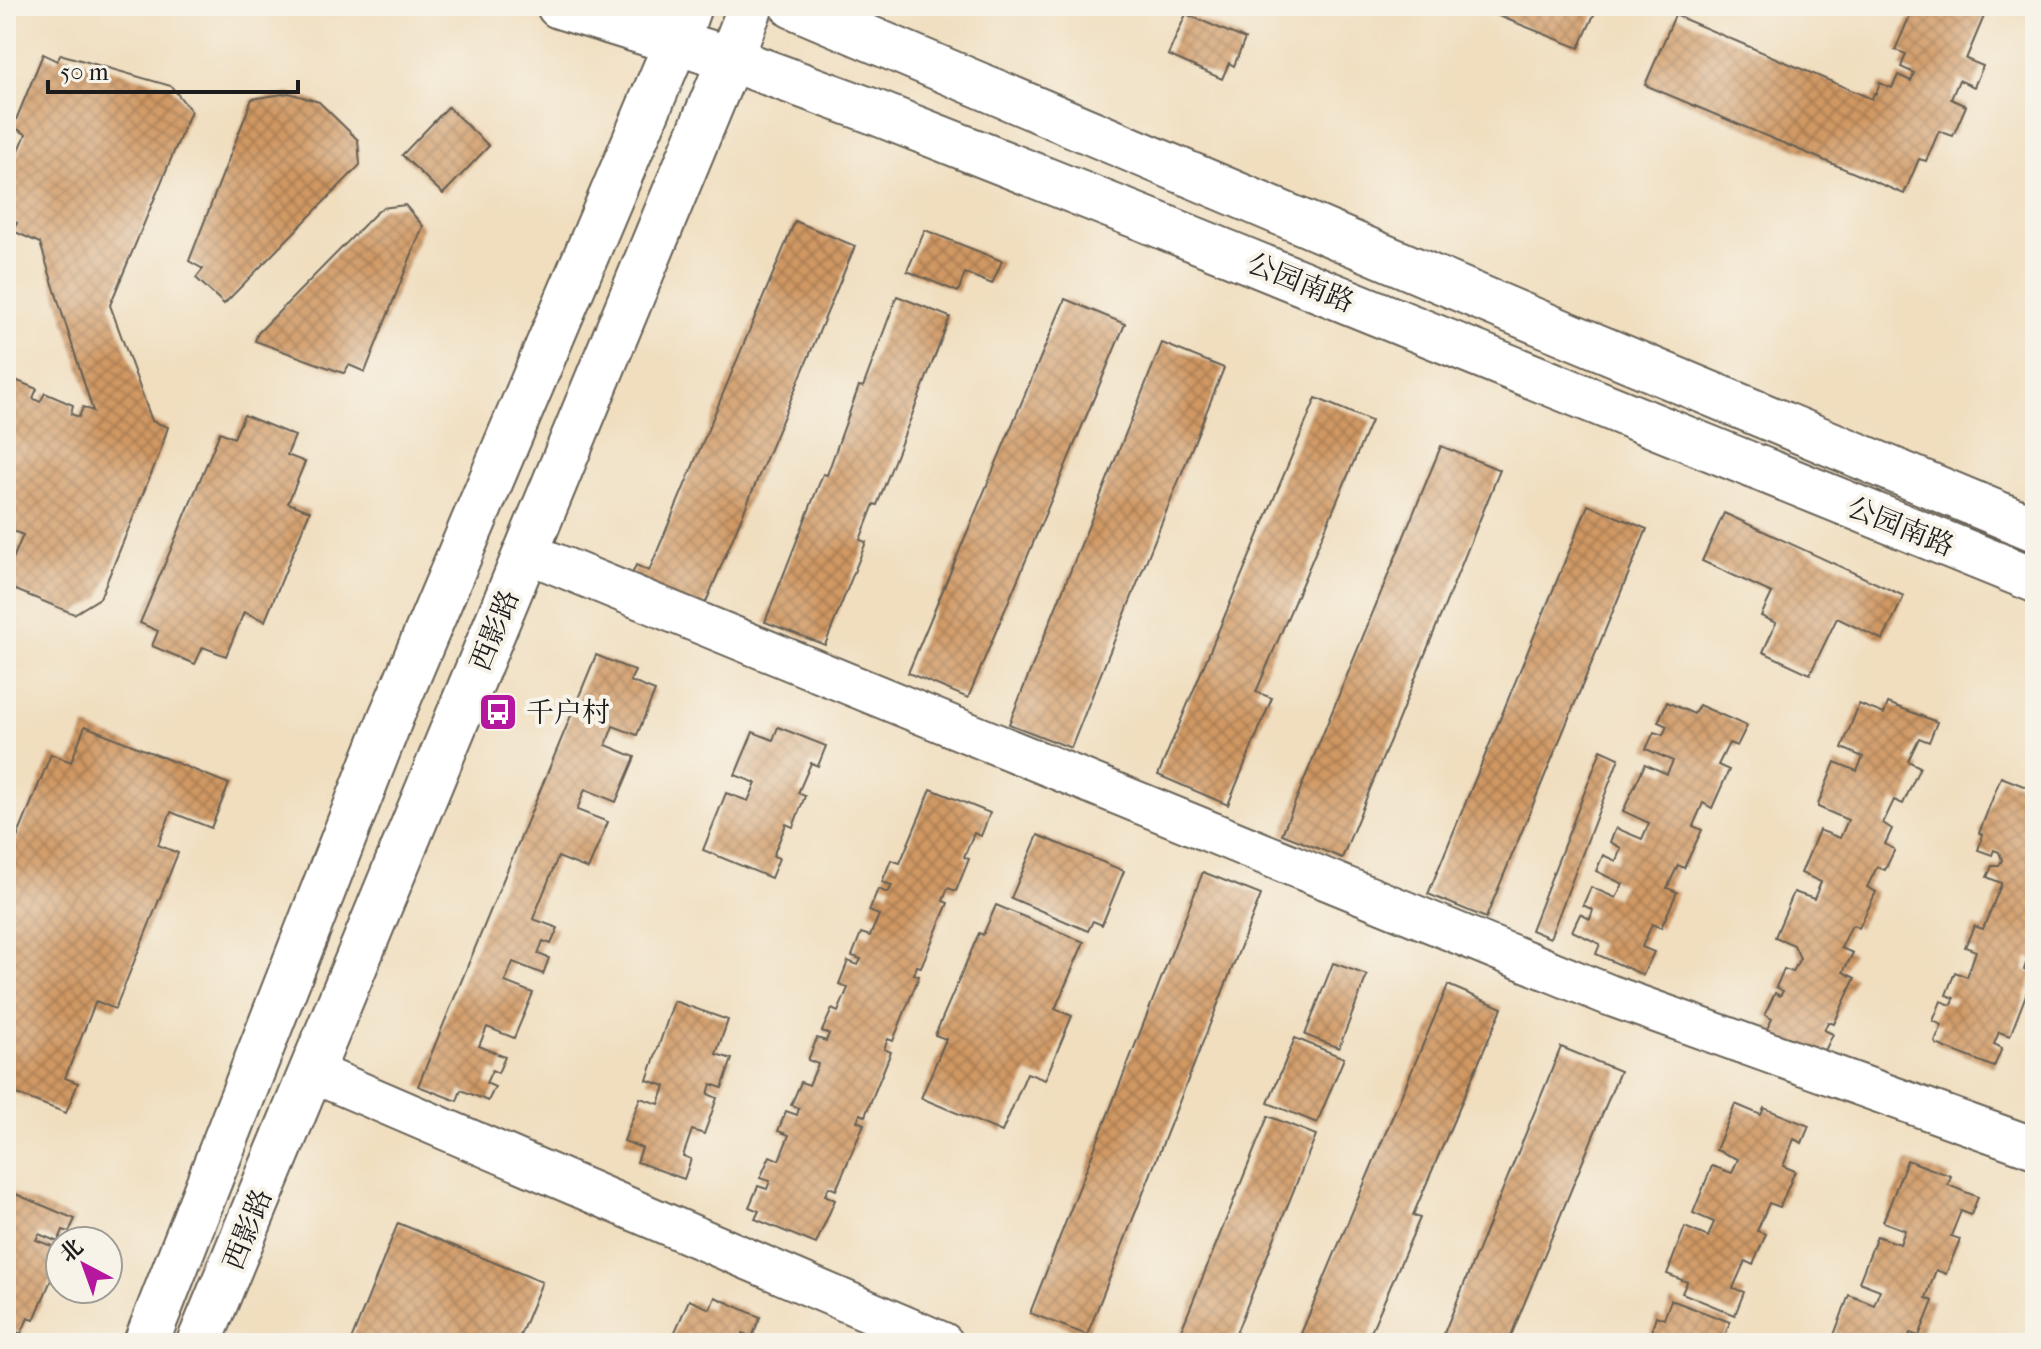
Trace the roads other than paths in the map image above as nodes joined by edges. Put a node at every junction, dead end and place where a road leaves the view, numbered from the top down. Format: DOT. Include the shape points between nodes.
graph roads {
  1 [pos="559,6"];
  2 [pos="751,6"];
  3 [pos="793,6"];
  4 [pos="683,24"];
  5 [pos="730,59"];
  6 [pos="2035,529"];
  7 [pos="526,552"];
  8 [pos="2035,580"];
  9 [pos="312,1072"];
  10 [pos="2035,1148"];
  11 [pos="146,1343"];
  12 [pos="199,1343"];
  13 [pos="943,1343"];
  1 -- 4 [label="main road, 公园南路"];
  2 -- 5 [label="main road, 西影路"];
  3 -- 6 [label="main road, 公园南路"];
  4 -- 5 [label="main road, 公园南路"];
  4 -- 11 [label="main road, 西影路" via="391,717"];
  5 -- 7 [label="main road, 西影路"];
  5 -- 8 [label="main road, 公园南路" via="1142,218"];
  7 -- 9 [label="main road, 西影路"];
  7 -- 10 [label="street" via="1609,995"];
  9 -- 12 [label="main road, 西影路"];
  9 -- 13 [label="street"];
}
